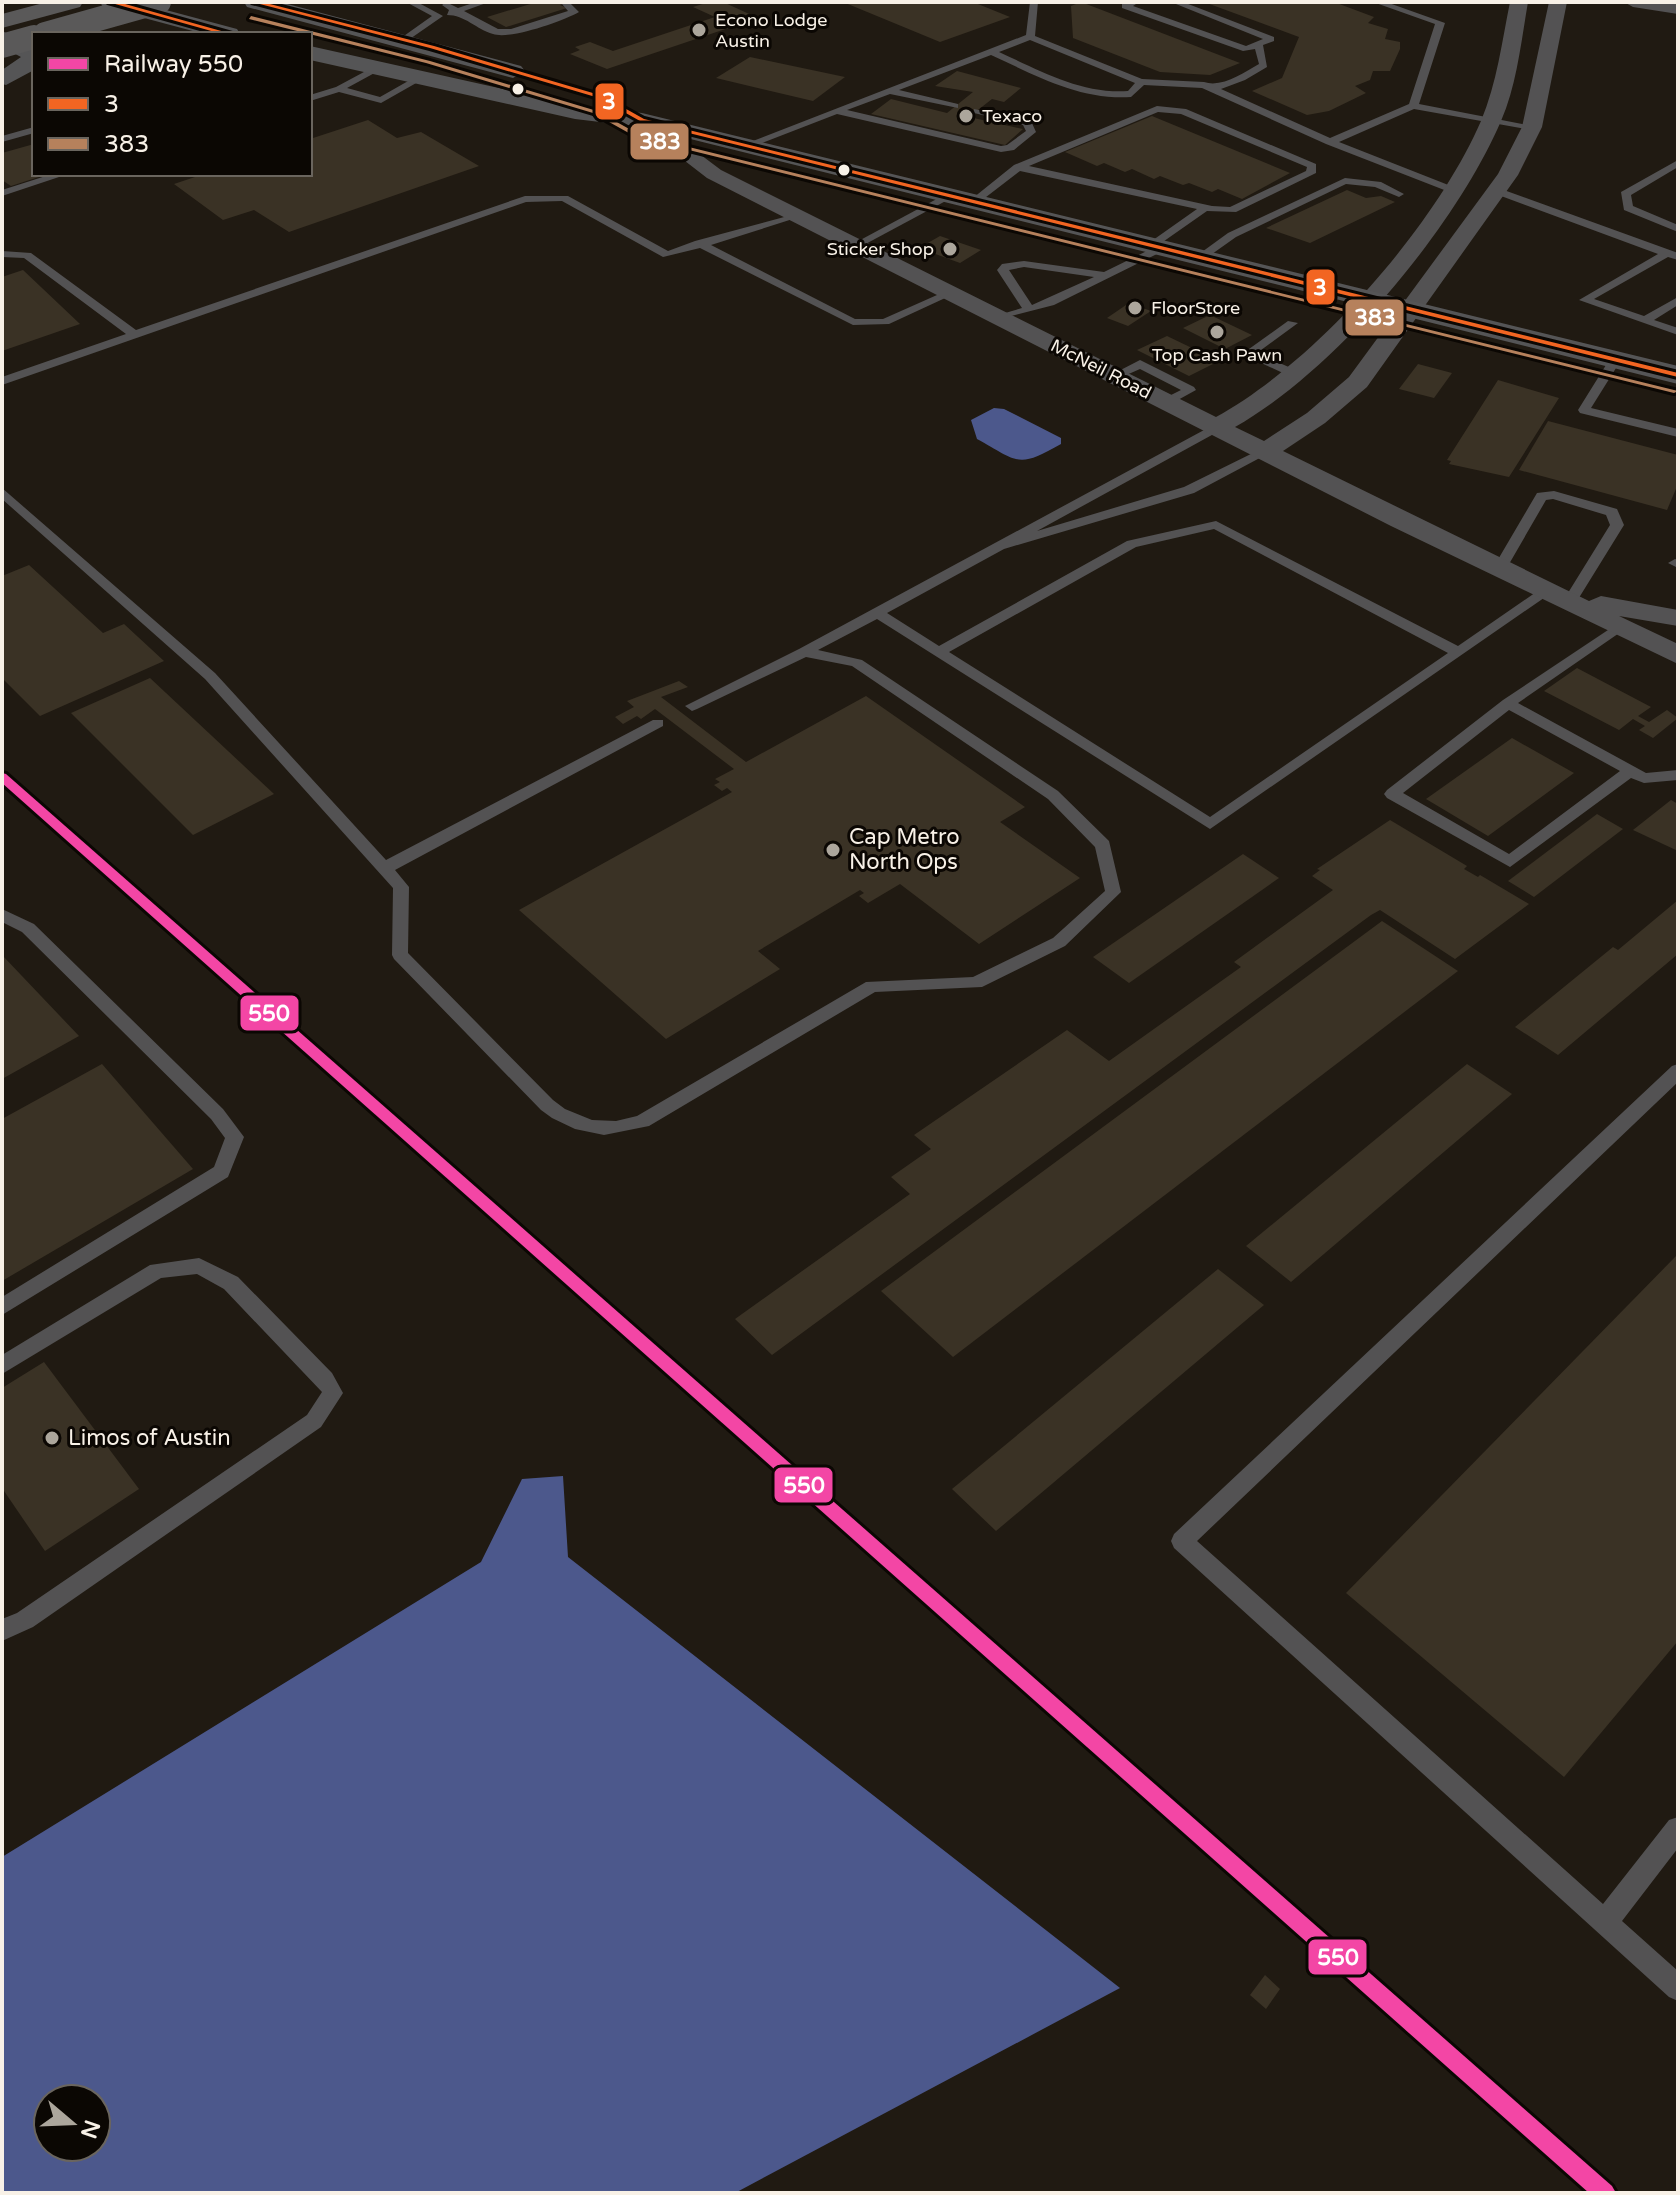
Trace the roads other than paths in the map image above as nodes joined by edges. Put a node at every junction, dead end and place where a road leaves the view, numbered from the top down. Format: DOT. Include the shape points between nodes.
graph roads {
  1 [pos="72,2"];
  2 [pos="111,2"];
  3 [pos="159,2"];
  4 [pos="347,2"];
  5 [pos="410,2"];
  6 [pos="1034,2"];
  7 [pos="1135,2"];
  8 [pos="1175,2"];
  9 [pos="1377,2"];
  10 [pos="1519,2"];
  11 [pos="1558,2"];
  12 [pos="1633,2"];
  13 [pos="262,3"];
  14 [pos="478,3"];
  15 [pos="566,4"];
  16 [pos="446,5"];
  17 [pos="1678,9"];
  18 [pos="457,11"];
  19 [pos="438,16"];
  20 [pos="2,21"];
  21 [pos="193,25"];
  22 [pos="52,32"];
  23 [pos="169,32"];
  24 [pos="221,32"];
  25 [pos="1030,37"];
  26 [pos="2,38"];
  27 [pos="32,38"];
  28 [pos="400,39"];
  29 [pos="1258,44"];
  30 [pos="2,46"];
  31 [pos="991,52"];
  32 [pos="312,53"];
  33 [pos="377,68"];
  34 [pos="32,71"];
  35 [pos="420,78"];
  36 [pos="4,79"];
  37 [pos="1141,82"];
  38 [pos="339,89"];
  39 [pos="1211,89"];
  40 [pos="889,91"];
  41 [pos="312,97"];
  42 [pos="955,106"];
  43 [pos="1413,106"];
  44 [pos="837,111"];
  45 [pos="977,111"];
  46 [pos="642,120"];
  47 [pos="1491,121"];
  48 [pos="1532,127"];
  49 [pos="32,131"];
  50 [pos="2,139"];
  51 [pos="1330,142"];
  52 [pos="745,146"];
  53 [pos="1678,163"];
  54 [pos="1018,167"];
  55 [pos="57,176"];
  56 [pos="1452,190"];
  57 [pos="1497,191"];
  58 [pos="2,193"];
  59 [pos="1399,194"];
  60 [pos="961,199"];
  61 [pos="1205,208"];
  62 [pos="795,215"];
  63 [pos="1678,229"];
  64 [pos="699,243"];
  65 [pos="856,245"];
  66 [pos="1156,246"];
  67 [pos="2,254"];
  68 [pos="1672,255"];
  69 [pos="1201,257"];
  70 [pos="1103,275"];
  71 [pos="950,293"];
  72 [pos="1367,298"];
  73 [pos="1678,300"];
  74 [pos="1029,309"];
  75 [pos="1412,309"];
  76 [pos="999,318"];
  77 [pos="1644,321"];
  78 [pos="1292,323"];
  79 [pos="1678,332"];
  80 [pos="135,335"];
  81 [pos="1615,360"];
  82 [pos="1296,375"];
  83 [pos="1678,375"];
  84 [pos="2,381"];
  85 [pos="1217,427"];
  86 [pos="1678,433"];
  87 [pos="1265,452"];
  88 [pos="2,492"];
  89 [pos="999,546"];
  90 [pos="1500,568"];
  91 [pos="1559,596"];
  92 [pos="877,613"];
  93 [pos="1678,618"];
  94 [pos="1620,626"];
  95 [pos="804,652"];
  96 [pos="939,652"];
  97 [pos="1458,652"];
  98 [pos="1678,655"];
  99 [pos="1508,703"];
  100 [pos="692,706"];
  101 [pos="658,723"];
  102 [pos="1630,771"];
  103 [pos="1678,775"];
  104 [pos="383,869"];
  105 [pos="2,915"];
  106 [pos="1678,1071"];
  107 [pos="2,1307"];
  108 [pos="2,1365"];
  109 [pos="2,1630"];
  110 [pos="1678,1829"];
  111 [pos="1605,1922"];
  112 [pos="1678,1988"];
  1 -- 20 [label="highway"];
  2 -- 21 [label="main road"];
  3 -- 22 [label="highway, bridge"];
  4 -- 28 [label="main road" via="352,11"];
  5 -- 19 [label="lane"];
  6 -- 25 [label="lane"];
  7 -- 29 [label="lane" via="1125,6 1246,49"];
  8 -- 29 [label="lane" via="1271,39"];
  9 -- 43 [label="lane" via="1440,23"];
  10 -- 47 [label="street"];
  11 -- 48 [label="street"];
  12 -- 17 [label="street"];
  13 -- 21 [label="main road"];
  13 -- 28 [label="main road"];
  14 -- 18 [label="lane"];
  15 -- 18 [label="lane" via="574,12 512,32 496,32"];
  16 -- 18 [label="lane"];
  18 -- 19 [label="lane"];
  19 -- 28 [label="lane"];
  21 -- 23 [label="main road"];
  21 -- 24 [label="main road"];
  25 -- 31 [label="lane"];
  25 -- 37 [label="lane"];
  26 -- 36 [label="main road" via="32,54 32,61"];
  27 -- 30 [label="highway, bridge"];
  28 -- 46 [label="main road" via="601,97"];
  29 -- 39 [label="lane" via="1264,65"];
  31 -- 37 [label="lane" via="1107,98 1131,94"];
  31 -- 40 [label="lane"];
  32 -- 33 [label="main road"];
  33 -- 35 [label="main road"];
  33 -- 38 [label="lane"];
  34 -- 36 [label="main road"];
  35 -- 38 [label="lane" via="381,100"];
  35 -- 46 [label="main road" via="575,112"];
  37 -- 39 [label="lane"];
  38 -- 41 [label="lane"];
  39 -- 51 [label="lane"];
  40 -- 42 [label="lane"];
  40 -- 44 [label="lane"];
  43 -- 47 [label="lane"];
  43 -- 51 [label="lane"];
  44 -- 45 [label="lane" via="1001,149 1031,132 1027,123"];
  44 -- 52 [label="lane"];
  46 -- 52 [label="main road"];
  46 -- 62 [label="street, McNeil Road" via="714,174"];
  47 -- 48 [label="lane"];
  47 -- 56 [label="street"];
  48 -- 57 [label="street"];
  49 -- 50 [label="lane"];
  51 -- 56 [label="lane"];
  52 -- 60 [label="main road"];
  53 -- 63 [label="lane" via="1625,194 1628,208"];
  54 -- 60 [label="lane"];
  54 -- 61 [label="lane"];
  54 -- 61 [label="lane" via="1157,109 1183,111 1312,166 1311,173 1232,210"];
  55 -- 58 [label="lane"];
  56 -- 72 [label="street"];
  57 -- 68 [label="lane"];
  57 -- 75 [label="street"];
  59 -- 69 [label="lane" via="1377,184 1345,181 1232,235"];
  60 -- 65 [label="lane"];
  60 -- 66 [label="main road"];
  61 -- 66 [label="lane"];
  62 -- 64 [label="lane"];
  62 -- 65 [label="street, McNeil Road"];
  64 -- 71 [label="lane" via="853,322 885,322"];
  64 -- 80 [label="lane" via="667,255 564,198 525,199"];
  65 -- 71 [label="street, McNeil Road"];
  66 -- 69 [label="main road"];
  66 -- 70 [label="lane"];
  67 -- 80 [label="lane" via="27,255"];
  68 -- 77 [label="lane" via="1585,300"];
  69 -- 72 [label="main road"];
  70 -- 74 [label="lane"];
  70 -- 74 [label="lane" via="1006,266 1003,270"];
  71 -- 76 [label="street, McNeil Road"];
  72 -- 75 [label="main road"];
  72 -- 82 [label="street"];
  73 -- 77 [label="lane"];
  74 -- 76 [label="lane"];
  75 -- 81 [label="main road"];
  75 -- 87 [label="street" via="1345,396"];
  76 -- 85 [label="street, McNeil Road"];
  77 -- 79 [label="lane"];
  78 -- 82 [label="lane" via="1248,354"];
  80 -- 84 [label="lane"];
  81 -- 83 [label="main road"];
  81 -- 86 [label="lane" via="1584,410"];
  82 -- 85 [label="street"];
  85 -- 87 [label="street, McNeil Road"];
  85 -- 89 [label="lane"];
  87 -- 89 [label="lane" via="1189,490"];
  87 -- 90 [label="street, McNeil Road"];
  88 -- 104 [label="lane" via="210,676"];
  89 -- 92 [label="lane"];
  90 -- 91 [label="street, McNeil Road"];
  90 -- 91 [label="lane" via="1542,496 1612,512 1617,525"];
  91 -- 93 [label="street, McNeil Road"];
  91 -- 94 [label="street, McNeil Road"];
  91 -- 97 [label="lane"];
  92 -- 95 [label="lane"];
  92 -- 96 [label="lane"];
  94 -- 98 [label="street, McNeil Road"];
  94 -- 99 [label="lane"];
  95 -- 100 [label="lane"];
  95 -- 104 [label="lane" via="857,663 1053,795 1103,845 1113,892 1059,942 976,983 872,986 643,1121 590,1130 547,1105 400,955 401,887"];
  96 -- 97 [label="lane" via="1132,544 1216,525"];
  96 -- 97 [label="lane" via="1210,824"];
  99 -- 102 [label="lane"];
  99 -- 102 [label="lane" via="1392,794 1510,862"];
  101 -- 104 [label="lane"];
  102 -- 103 [label="lane" via="1644,778"];
  105 -- 107 [label="lane" via="28,928 235,1137 221,1172"];
  106 -- 111 [label="lane" via="1182,1541"];
  108 -- 109 [label="lane" via="157,1271 199,1266 231,1283 333,1393 314,1421 25,1620"];
  110 -- 111 [label="lane"];
  111 -- 112 [label="lane"];
}
